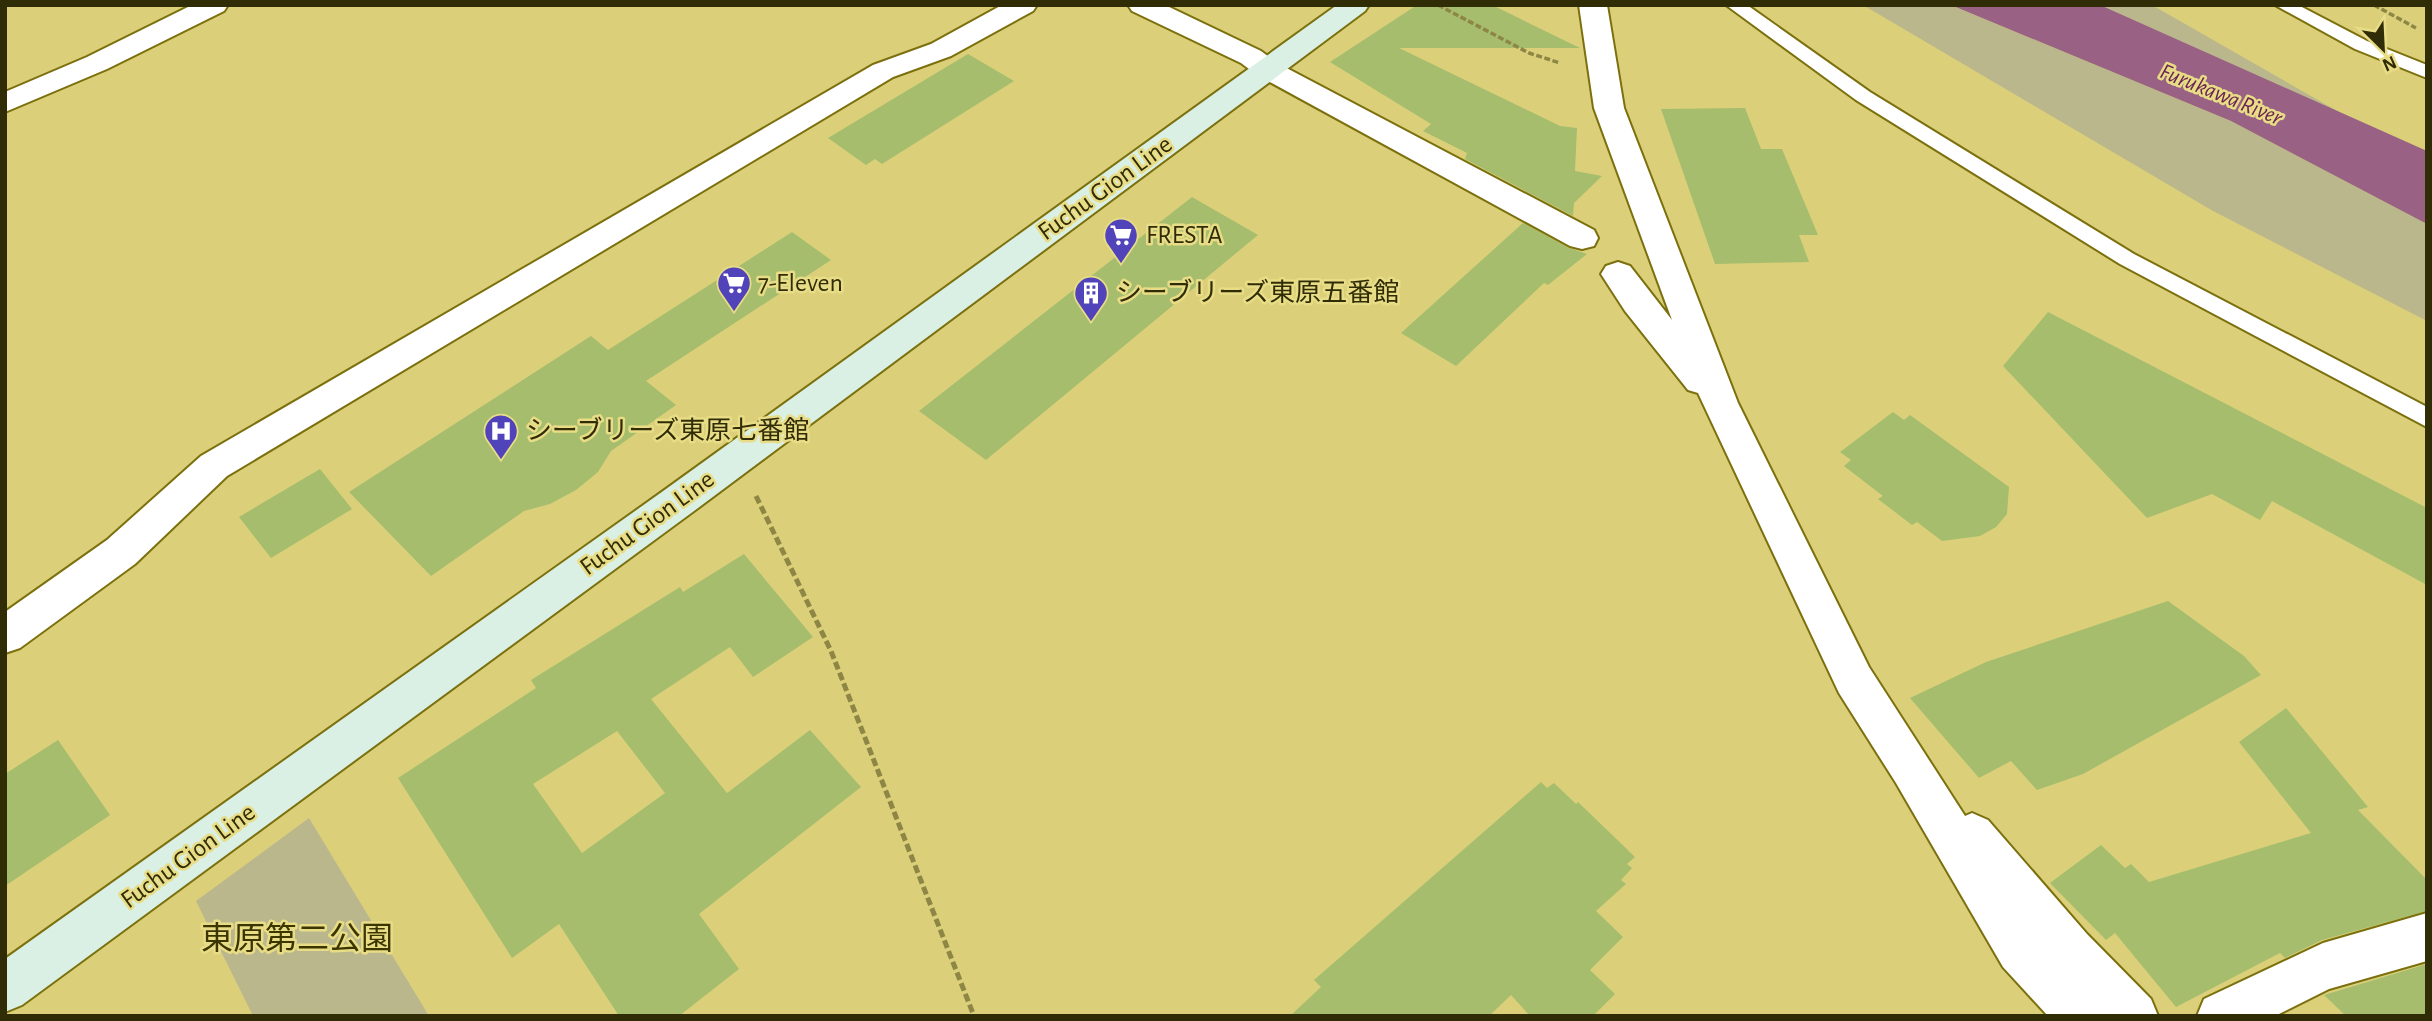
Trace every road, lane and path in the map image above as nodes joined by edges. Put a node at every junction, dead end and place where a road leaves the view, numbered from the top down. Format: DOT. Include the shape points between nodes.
graph roads {
  1 [pos="214,5"];
  2 [pos="1023,5"];
  3 [pos="1142,5"];
  4 [pos="1354,5"];
  5 [pos="1437,5"];
  6 [pos="1593,5"];
  7 [pos="1735,5"];
  8 [pos="2284,5"];
  9 [pos="1267,69"];
  10 [pos="2427,72"];
  11 [pos="1603,73"];
  12 [pos="5,103"];
  13 [pos="1582,238"];
  14 [pos="1618,274"];
  15 [pos="1720,403"];
  16 [pos="2427,418"];
  17 [pos="753,489"];
  18 [pos="5,635"];
  19 [pos="1912,769"];
  20 [pos="2427,937"];
  21 [pos="5,988"];
  22 [pos="974,1016"];
  23 [pos="2081,1016"];
  24 [pos="2134,1016"];
  25 [pos="2221,1016"];
  1 -- 12 [label="street"];
  2 -- 18 [label="street" via="941,50 883,71 214,467 121,552"];
  3 -- 9 [label="street"];
  4 -- 9 [label="main road, Fuchu Gion Line"];
  5 -- 11 [label="path" via="1529,53"];
  6 -- 11 [label="street"];
  7 -- 16 [label="lane" via="1863,96 2127,259"];
  8 -- 10 [label="lane" via="2361,45"];
  9 -- 13 [label="street"];
  9 -- 21 [label="main road, Fuchu Gion Line"];
  11 -- 15 [label="street" via="1609,108"];
  14 -- 15 [label="street"];
  15 -- 19 [label="street" via="1854,680"];
  17 -- 22 [label="path" via="831,651"];
  19 -- 23 [label="street" via="2021,950"];
  19 -- 24 [label="street" via="2070,951"];
  20 -- 25 [label="street" via="2323,967"];
}
